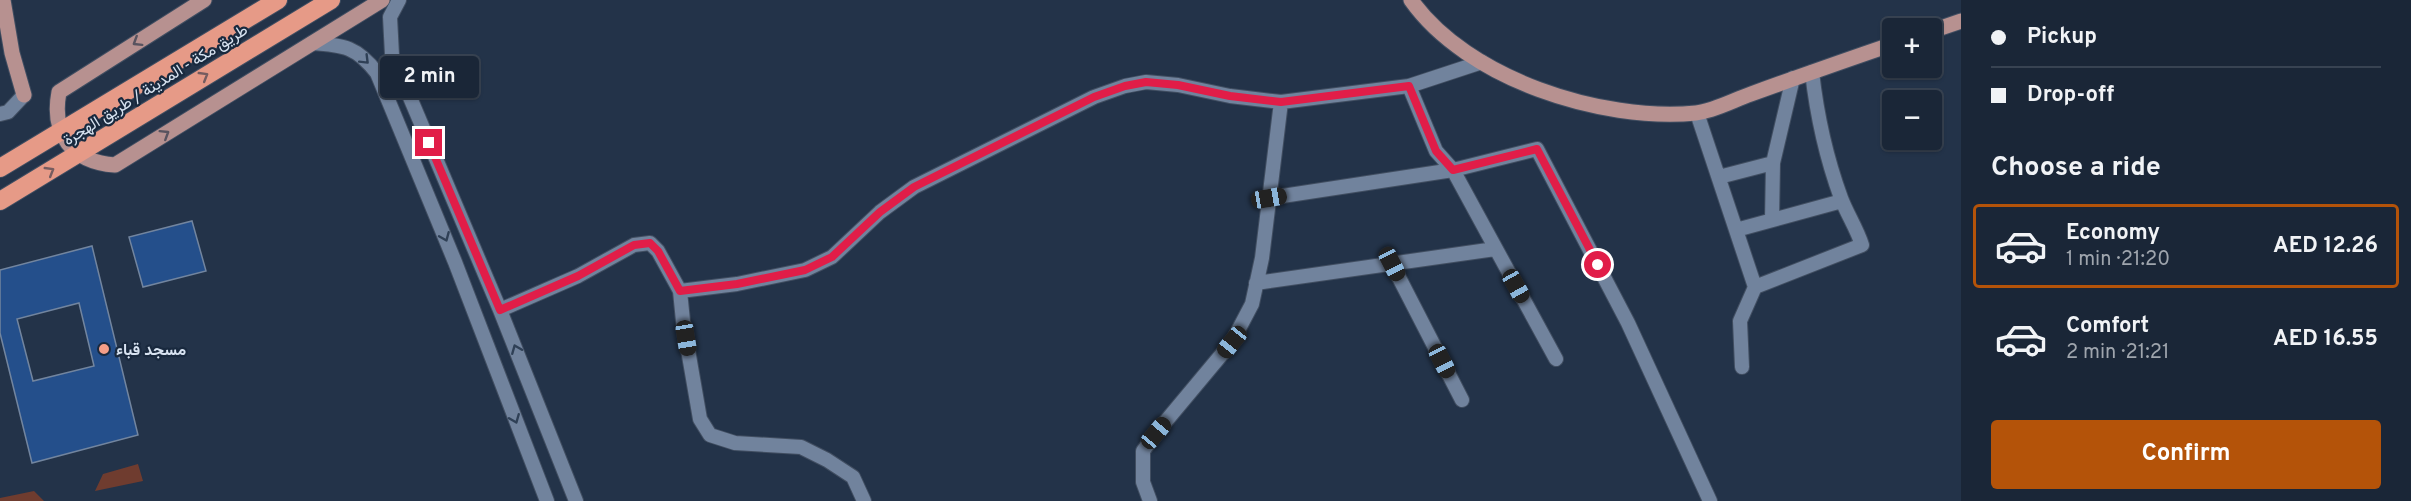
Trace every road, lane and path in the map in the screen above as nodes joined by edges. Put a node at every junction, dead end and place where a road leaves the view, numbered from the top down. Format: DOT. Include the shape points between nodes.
graph roads {
  1 [pos="3,0"];
  2 [pos="204,0"];
  3 [pos="278,0"];
  4 [pos="331,0"];
  5 [pos="382,0"];
  6 [pos="399,0"];
  7 [pos="1411,0"];
  8 [pos="1961,21"];
  9 [pos="1942,28"];
  10 [pos="312,43"];
  11 [pos="1882,48"];
  12 [pos="1482,62"];
  13 [pos="1812,72"];
  14 [pos="1793,78"];
  15 [pos="1409,86"];
  16 [pos="24,95"];
  17 [pos="1281,102"];
  18 [pos="1697,113"];
  19 [pos="0,114"];
  20 [pos="1773,163"];
  21 [pos="0,168"];
  22 [pos="1453,170"];
  23 [pos="1719,177"];
  24 [pos="1269,198"];
  25 [pos="0,201"];
  26 [pos="1842,201"];
  27 [pos="1772,220"];
  28 [pos="1736,230"];
  29 [pos="1495,249"];
  30 [pos="476,253"];
  31 [pos="455,262"];
  32 [pos="1392,264"];
  33 [pos="1256,283"];
  34 [pos="1755,287"];
  35 [pos="680,291"];
  36 [pos="500,310"];
  37 [pos="1556,359"];
  38 [pos="1742,368"];
  39 [pos="1462,400"];
  40 [pos="548,501"];
  41 [pos="576,501"];
  42 [pos="864,501"];
  43 [pos="1150,501"];
  44 [pos="1710,501"];
  1 -- 16 [label="main road"];
  2 -- 10 [label="main road, one-way" via="59,92 58,123 72,149 100,164 115,165"];
  3 -- 21 [label="highway, طريق مكة - المدينة / طريق الهجرة"];
  25 -- 4 [label="highway, طريق مكة - المدينة / طريق الهجرة, one-way"];
  5 -- 10 [label="main road"];
  6 -- 30 [label="street" via="390,17 392,55"];
  7 -- 12 [label="main road" via="1454,45"];
  8 -- 9 [label="main road"];
  10 -- 31 [label="street, one-way" via="352,49 377,73"];
  11 -- 13 [label="main road"];
  12 -- 15 [label="street"];
  12 -- 18 [label="main road" via="1508,77 1589,106 1634,112"];
  13 -- 14 [label="main road"];
  13 -- 26 [label="street" via="1816,114"];
  14 -- 18 [label="main road"];
  14 -- 20 [label="street"];
  15 -- 17 [label="street"];
  15 -- 22 [label="street" via="1436,151"];
  16 -- 19 [label="street" via="8,112"];
  17 -- 24 [label="street"];
  17 -- 35 [label="street" via="1178,85 1146,82 1125,86 1094,97 914,187 880,212 832,257 805,270"];
  18 -- 23 [label="street"];
  20 -- 23 [label="street"];
  20 -- 27 [label="street"];
  22 -- 24 [label="street"];
  22 -- 29 [label="street"];
  22 -- 44 [label="street" via="1537,149 1628,323"];
  23 -- 28 [label="street"];
  24 -- 33 [label="street"];
  26 -- 27 [label="street"];
  26 -- 34 [label="street" via="1860,247"];
  27 -- 28 [label="street"];
  28 -- 34 [label="street"];
  29 -- 32 [label="street"];
  29 -- 37 [label="street"];
  30 -- 31 [label="street"];
  30 -- 36 [label="street"];
  31 -- 40 [label="street, one-way"];
  32 -- 33 [label="street"];
  32 -- 39 [label="street"];
  33 -- 43 [label="street" via="1252,304 1232,342 1143,452 1143,483"];
  34 -- 38 [label="street" via="1740,321"];
  35 -- 36 [label="street" via="650,243 634,245 578,276"];
  35 -- 42 [label="street" via="700,419 710,435 735,443 801,447 853,477"];
  41 -- 36 [label="street, one-way"];
}
